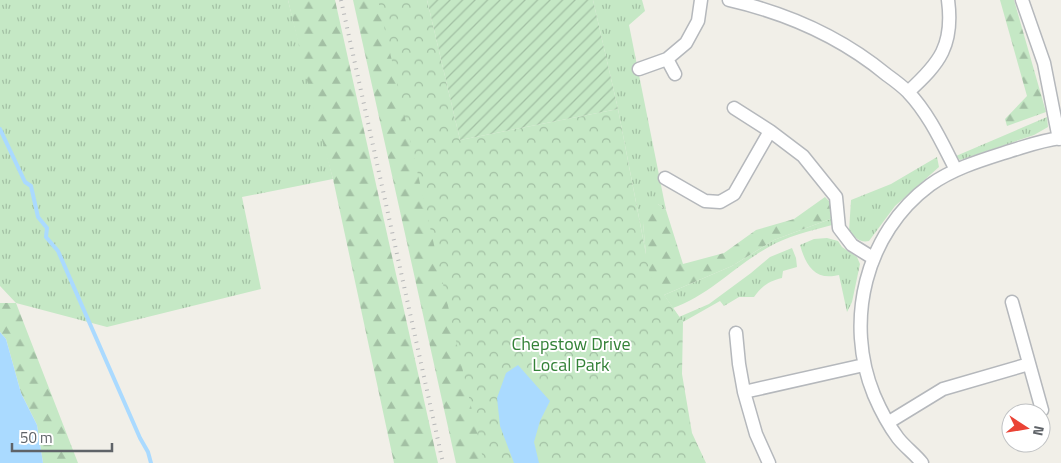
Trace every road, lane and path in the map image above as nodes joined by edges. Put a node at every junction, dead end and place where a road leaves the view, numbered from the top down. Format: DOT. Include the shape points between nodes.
graph roads {
  1 [pos="702,0"];
  2 [pos="729,0"];
  3 [pos="948,0"];
  4 [pos="1022,0"];
  5 [pos="668,59"];
  6 [pos="639,70"];
  7 [pos="675,74"];
  8 [pos="908,92"];
  9 [pos="734,108"];
  10 [pos="770,131"];
  11 [pos="1060,138"];
  12 [pos="956,170"];
  13 [pos="665,178"];
  14 [pos="873,258"];
  15 [pos="1012,302"];
  16 [pos="736,333"];
  17 [pos="1029,364"];
  18 [pos="864,365"];
  19 [pos="744,392"];
  20 [pos="1040,403"];
  21 [pos="889,422"];
  22 [pos="769,463"];
  23 [pos="922,463"];
  1 -- 5 [label="street" via="698,21 686,43"];
  2 -- 8 [label="street" via="790,18 827,35 871,62"];
  3 -- 8 [label="street" via="948,39 940,57"];
  4 -- 11 [label="street" via="1044,63"];
  5 -- 6 [label="street"];
  5 -- 7 [label="street"];
  8 -- 12 [label="street" via="934,126"];
  9 -- 10 [label="street"];
  10 -- 13 [label="street" via="734,194 720,202 704,201"];
  10 -- 14 [label="street" via="803,156 836,197 839,228 852,245"];
  11 -- 12 [label="street" via="979,160"];
  12 -- 14 [label="street" via="930,185 907,206 889,228"];
  14 -- 18 [label="street" via="860,311"];
  15 -- 17 [label="street"];
  16 -- 19 [label="street"];
  17 -- 20 [label="street"];
  17 -- 21 [label="street" via="943,389"];
  18 -- 19 [label="street"];
  18 -- 21 [label="street" via="874,396"];
  19 -- 22 [label="street" via="756,434"];
  21 -- 23 [label="street" via="898,438"];
}
